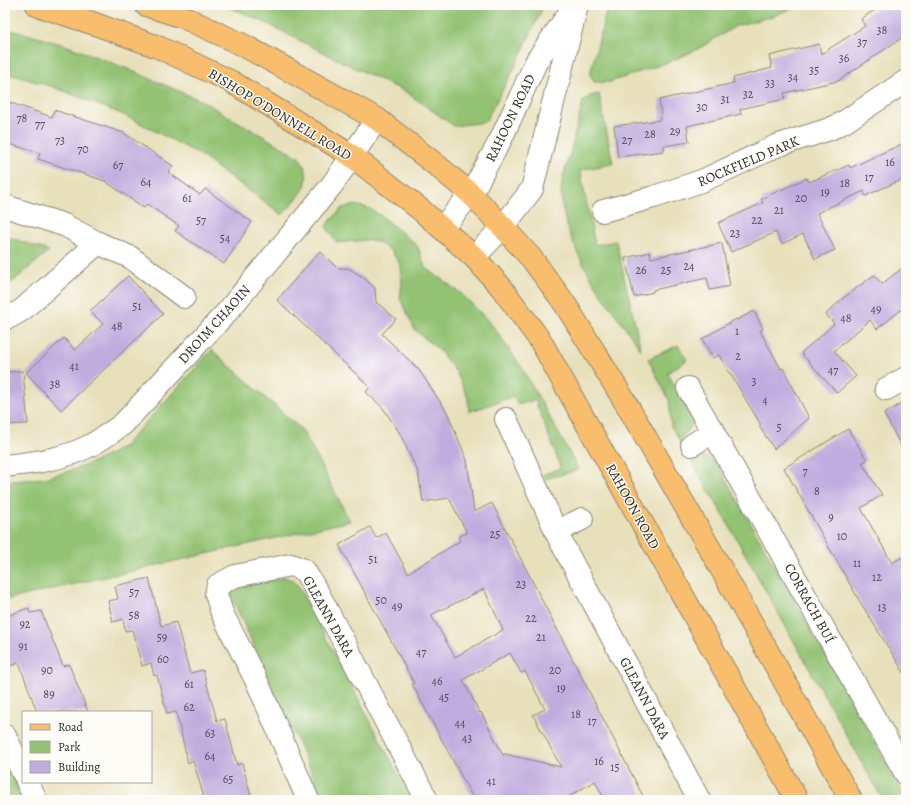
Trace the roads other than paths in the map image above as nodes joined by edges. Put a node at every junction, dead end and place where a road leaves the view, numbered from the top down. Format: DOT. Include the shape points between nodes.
graph roads {
  1 [pos="37,5"];
  2 [pos="146,5"];
  3 [pos="576,5"];
  4 [pos="906,80"];
  5 [pos="378,119"];
  6 [pos="352,156"];
  7 [pos="471,194"];
  8 [pos="5,206"];
  9 [pos="603,211"];
  10 [pos="503,227"];
  11 [pos="442,228"];
  12 [pos="98,243"];
  13 [pos="474,257"];
  14 [pos="184,297"];
  15 [pos="5,318"];
  16 [pos="906,378"];
  17 [pos="688,388"];
  18 [pos="886,389"];
  19 [pos="506,419"];
  20 [pos="714,431"];
  21 [pos="692,445"];
  22 [pos="5,466"];
  23 [pos="582,519"];
  24 [pos="556,532"];
  25 [pos="5,736"];
  26 [pos="22,771"];
  27 [pos="906,774"];
  28 [pos="28,783"];
  29 [pos="36,800"];
  30 [pos="308,800"];
  31 [pos="426,800"];
  32 [pos="699,800"];
  33 [pos="797,800"];
  34 [pos="851,800"];
  1 -- 6 [label="main road, BISHOP O'DONNELL ROAD" via="158,47 230,81"];
  2 -- 5 [label="main road" via="183,17 243,45"];
  3 -- 7 [label="street, RAHOON ROAD" via="537,60 501,139"];
  3 -- 10 [label="street, RAHOON ROAD" via="532,189"];
  4 -- 9 [label="street, ROCKFIELD PARK" via="830,129 776,146 704,180 654,198"];
  5 -- 6 [label="street, DROIM CHAOIN"];
  5 -- 7 [label="main road"];
  6 -- 11 [label="main road, BISHOP O'DONNELL ROAD"];
  6 -- 22 [label="street, DROIM CHAOIN" via="332,185 226,312 123,424 88,447 49,459"];
  7 -- 10 [label="main road"];
  7 -- 11 [label="street, RAHOON ROAD"];
  8 -- 12 [label="street" via="64,225"];
  10 -- 13 [label="street, RAHOON ROAD"];
  10 -- 34 [label="main road" via="532,259 565,304 624,400"];
  11 -- 13 [label="main road, BISHOP O'DONNELL ROAD"];
  12 -- 14 [label="street" via="130,258"];
  12 -- 15 [label="street" via="22,310"];
  13 -- 33 [label="main road, RAHOON ROAD" via="502,287 540,340"];
  16 -- 18 [label="street"];
  17 -- 20 [label="street, CORRACH BUÍ"];
  19 -- 24 [label="street, GLEANN DARA"];
  20 -- 21 [label="street"];
  20 -- 27 [label="street, CORRACH BUÍ"];
  23 -- 24 [label="street"];
  24 -- 32 [label="street, GLEANN DARA"];
  25 -- 26 [label="street"];
  28 -- 29 [label="street"];
  30 -- 31 [label="street, GLEANN DARA" via="258,684 217,599 218,585 235,576 291,566 304,570"];
}
